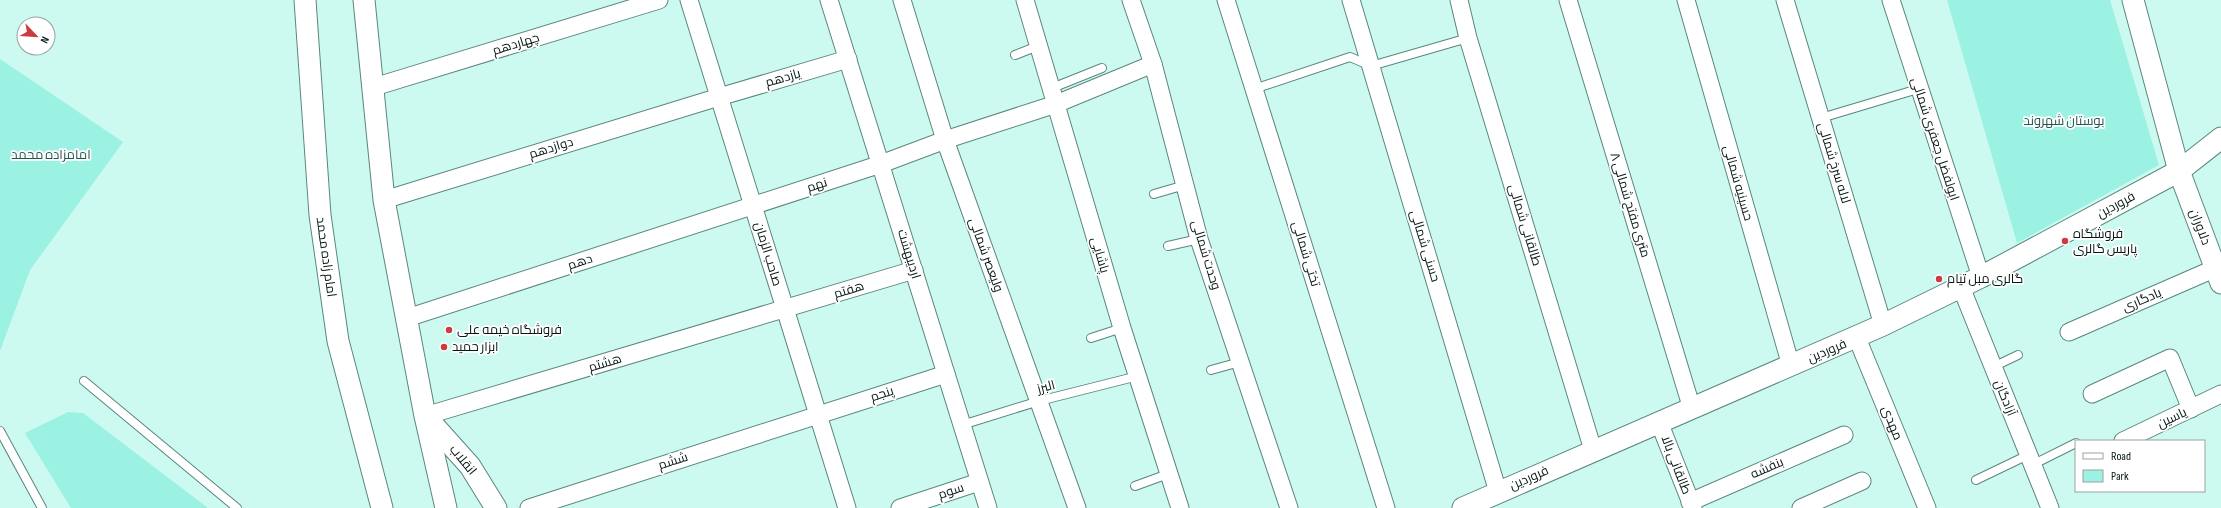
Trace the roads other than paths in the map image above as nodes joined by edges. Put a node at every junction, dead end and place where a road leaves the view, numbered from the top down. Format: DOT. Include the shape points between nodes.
graph roads {
  1 [pos="305,0"];
  2 [pos="364,0"];
  3 [pos="659,0"];
  4 [pos="689,0"];
  5 [pos="829,0"];
  6 [pos="902,0"];
  7 [pos="1025,0"];
  8 [pos="1131,0"];
  9 [pos="1226,0"];
  10 [pos="1351,0"];
  11 [pos="1459,0"];
  12 [pos="1568,0"];
  13 [pos="1686,0"];
  14 [pos="1785,0"];
  15 [pos="1890,0"];
  16 [pos="2133,0"];
  17 [pos="1468,38"];
  18 [pos="1038,46"];
  19 [pos="1015,55"];
  20 [pos="848,59"];
  21 [pos="1152,64"];
  22 [pos="1371,66"];
  23 [pos="1102,68"];
  24 [pos="374,87"];
  25 [pos="1254,89"];
  26 [pos="1918,89"];
  27 [pos="1054,96"];
  28 [pos="719,97"];
  29 [pos="1821,118"];
  30 [pos="2221,138"];
  31 [pos="945,140"];
  32 [pos="880,164"];
  33 [pos="2179,170"];
  34 [pos="1185,184"];
  35 [pos="1154,194"];
  36 [pos="384,200"];
  37 [pos="753,205"];
  38 [pos="1200,239"];
  39 [pos="1168,246"];
  40 [pos="914,270"];
  41 [pos="2218,276"];
  42 [pos="1981,277"];
  43 [pos="1961,287"];
  44 [pos="785,309"];
  45 [pos="407,318"];
  46 [pos="1884,325"];
  47 [pos="1122,328"];
  48 [pos="2069,332"];
  49 [pos="1091,338"];
  50 [pos="1857,338"];
  51 [pos="2018,356"];
  52 [pos="1240,362"];
  53 [pos="1791,366"];
  54 [pos="1993,367"];
  55 [pos="1211,370"];
  56 [pos="946,374"];
  57 [pos="1138,376"];
  58 [pos="84,381"];
  59 [pos="2092,394"];
  60 [pos="2221,394"];
  61 [pos="1039,401"];
  62 [pos="2191,409"];
  63 [pos="1692,410"];
  64 [pos="818,415"];
  65 [pos="425,416"];
  66 [pos="1659,422"];
  67 [pos="962,425"];
  68 [pos="0,431"];
  69 [pos="1844,435"];
  70 [pos="2125,440"];
  71 [pos="2075,443"];
  72 [pos="1593,450"];
  73 [pos="2030,460"];
  74 [pos="1168,474"];
  75 [pos="1976,480"];
  76 [pos="979,482"];
  77 [pos="1862,482"];
  78 [pos="1135,486"];
  79 [pos="1498,492"];
  80 [pos="1691,505"];
  81 [pos="2047,507"];
  82 [pos="42,508"];
  83 [pos="237,508"];
  84 [pos="382,508"];
  85 [pos="446,508"];
  86 [pos="496,508"];
  87 [pos="529,508"];
  88 [pos="847,508"];
  89 [pos="900,508"];
  90 [pos="988,508"];
  91 [pos="1077,508"];
  92 [pos="1180,508"];
  93 [pos="1289,508"];
  94 [pos="1386,508"];
  95 [pos="1463,508"];
  96 [pos="1801,508"];
  97 [pos="1927,508"];
  1 -- 84 [label="street, امام زاده محمد" via="320,215 338,341"];
  2 -- 24 [label="street"];
  3 -- 24 [label="street, چهاردهم"];
  4 -- 28 [label="street, صاحب الزمان"];
  5 -- 20 [label="street, اردیبهشت"];
  6 -- 31 [label="street, ولیعصر شمالی"];
  7 -- 18 [label="street, پاشایی"];
  8 -- 21 [label="street, وحدت شمالی"];
  9 -- 25 [label="street, تختی شمالی"];
  10 -- 22 [label="street, حسنی شمالی"];
  11 -- 17 [label="street, طالقانی شمالی"];
  12 -- 63 [label="street, ۸ متری مفتح شمالی"];
  13 -- 53 [label="street, حسینیه شمالی"];
  14 -- 29 [label="street, لاله سرخ شمالی"];
  15 -- 26 [label="street, ابولفضل جعفری شمالی"];
  16 -- 33 [label="street"];
  17 -- 22 [label="lane"];
  17 -- 72 [label="street, طالقانی شمالی"];
  18 -- 19 [label="lane"];
  18 -- 27 [label="street, پاشایی"];
  20 -- 28 [label="street, یازدهم"];
  20 -- 32 [label="street, اردیبهشت"];
  21 -- 27 [label="street, نهم"];
  21 -- 34 [label="street, وحدت شمالی"];
  22 -- 25 [label="lane" via="1350,57"];
  22 -- 79 [label="street, حسنی شمالی"];
  23 -- 27 [label="lane"];
  24 -- 36 [label="street"];
  25 -- 94 [label="street, تختی شمالی"];
  26 -- 29 [label="lane"];
  26 -- 42 [label="street, ابولفضل جعفری شمالی"];
  27 -- 31 [label="street, نهم"];
  27 -- 47 [label="street, پاشایی"];
  28 -- 36 [label="street, دوازدهم"];
  28 -- 37 [label="street, صاحب الزمان"];
  29 -- 46 [label="street, لاله سرخ شمالی"];
  30 -- 33 [label="street, فروردین"];
  31 -- 32 [label="street, نهم"];
  31 -- 61 [label="street, ولیعصر شمالی"];
  32 -- 37 [label="street, نهم"];
  32 -- 40 [label="street, اردیبهشت"];
  33 -- 41 [label="street, دلاوران"];
  33 -- 42 [label="street, فروردین"];
  34 -- 35 [label="lane"];
  34 -- 38 [label="street, وحدت شمالی"];
  36 -- 45 [label="street"];
  37 -- 44 [label="street, صاحب الزمان"];
  37 -- 45 [label="street, دهم"];
  38 -- 39 [label="lane"];
  38 -- 52 [label="street, وحدت شمالی"];
  40 -- 44 [label="street, هفتم"];
  40 -- 56 [label="street, اردیبهشت"];
  41 -- 48 [label="street, یادگاری"];
  42 -- 43 [label="street, فروردین"];
  43 -- 46 [label="street, فروردین"];
  43 -- 54 [label="street, آزادگان"];
  44 -- 64 [label="street, صاحب الزمان"];
  44 -- 65 [label="street, هشتم"];
  45 -- 65 [label="street"];
  46 -- 50 [label="street, فروردین"];
  47 -- 49 [label="lane"];
  47 -- 57 [label="street, پاشایی"];
  50 -- 53 [label="street, فروردین"];
  50 -- 97 [label="street, مهدی"];
  51 -- 54 [label="lane"];
  52 -- 55 [label="lane"];
  52 -- 93 [label="street, وحدت شمالی"];
  53 -- 63 [label="street, فروردین"];
  54 -- 73 [label="street, آزادگان"];
  56 -- 64 [label="street, پنجم"];
  56 -- 67 [label="street, اردیبهشت"];
  57 -- 61 [label="lane, البرز"];
  57 -- 74 [label="street, پاشایی"];
  58 -- 83 [label="lane"];
  59 -- 62 [label="street" via="2170,358"];
  60 -- 62 [label="street, یاسین"];
  61 -- 67 [label="lane, البرز"];
  61 -- 91 [label="street, ولیعصر شمالی"];
  62 -- 70 [label="street, یاسین"];
  63 -- 66 [label="street, فروردین"];
  64 -- 87 [label="street, ششم"];
  64 -- 88 [label="street, صاحب الزمان"];
  65 -- 85 [label="street"];
  65 -- 86 [label="street, انقلاب" via="470,466"];
  66 -- 72 [label="street, فروردین"];
  66 -- 80 [label="street, طالقانی بالا"];
  67 -- 76 [label="street, اردیبهشت"];
  68 -- 82 [label="lane"];
  69 -- 80 [label="street, بنفشه"];
  71 -- 73 [label="lane"];
  72 -- 79 [label="street, فروردین"];
  73 -- 75 [label="lane"];
  73 -- 81 [label="street, آزادگان"];
  74 -- 78 [label="lane"];
  74 -- 92 [label="street, پاشایی"];
  76 -- 89 [label="street, سوم"];
  76 -- 90 [label="street, اردیبهشت"];
  77 -- 96 [label="street"];
  79 -- 95 [label="street, فروردین"];
}
